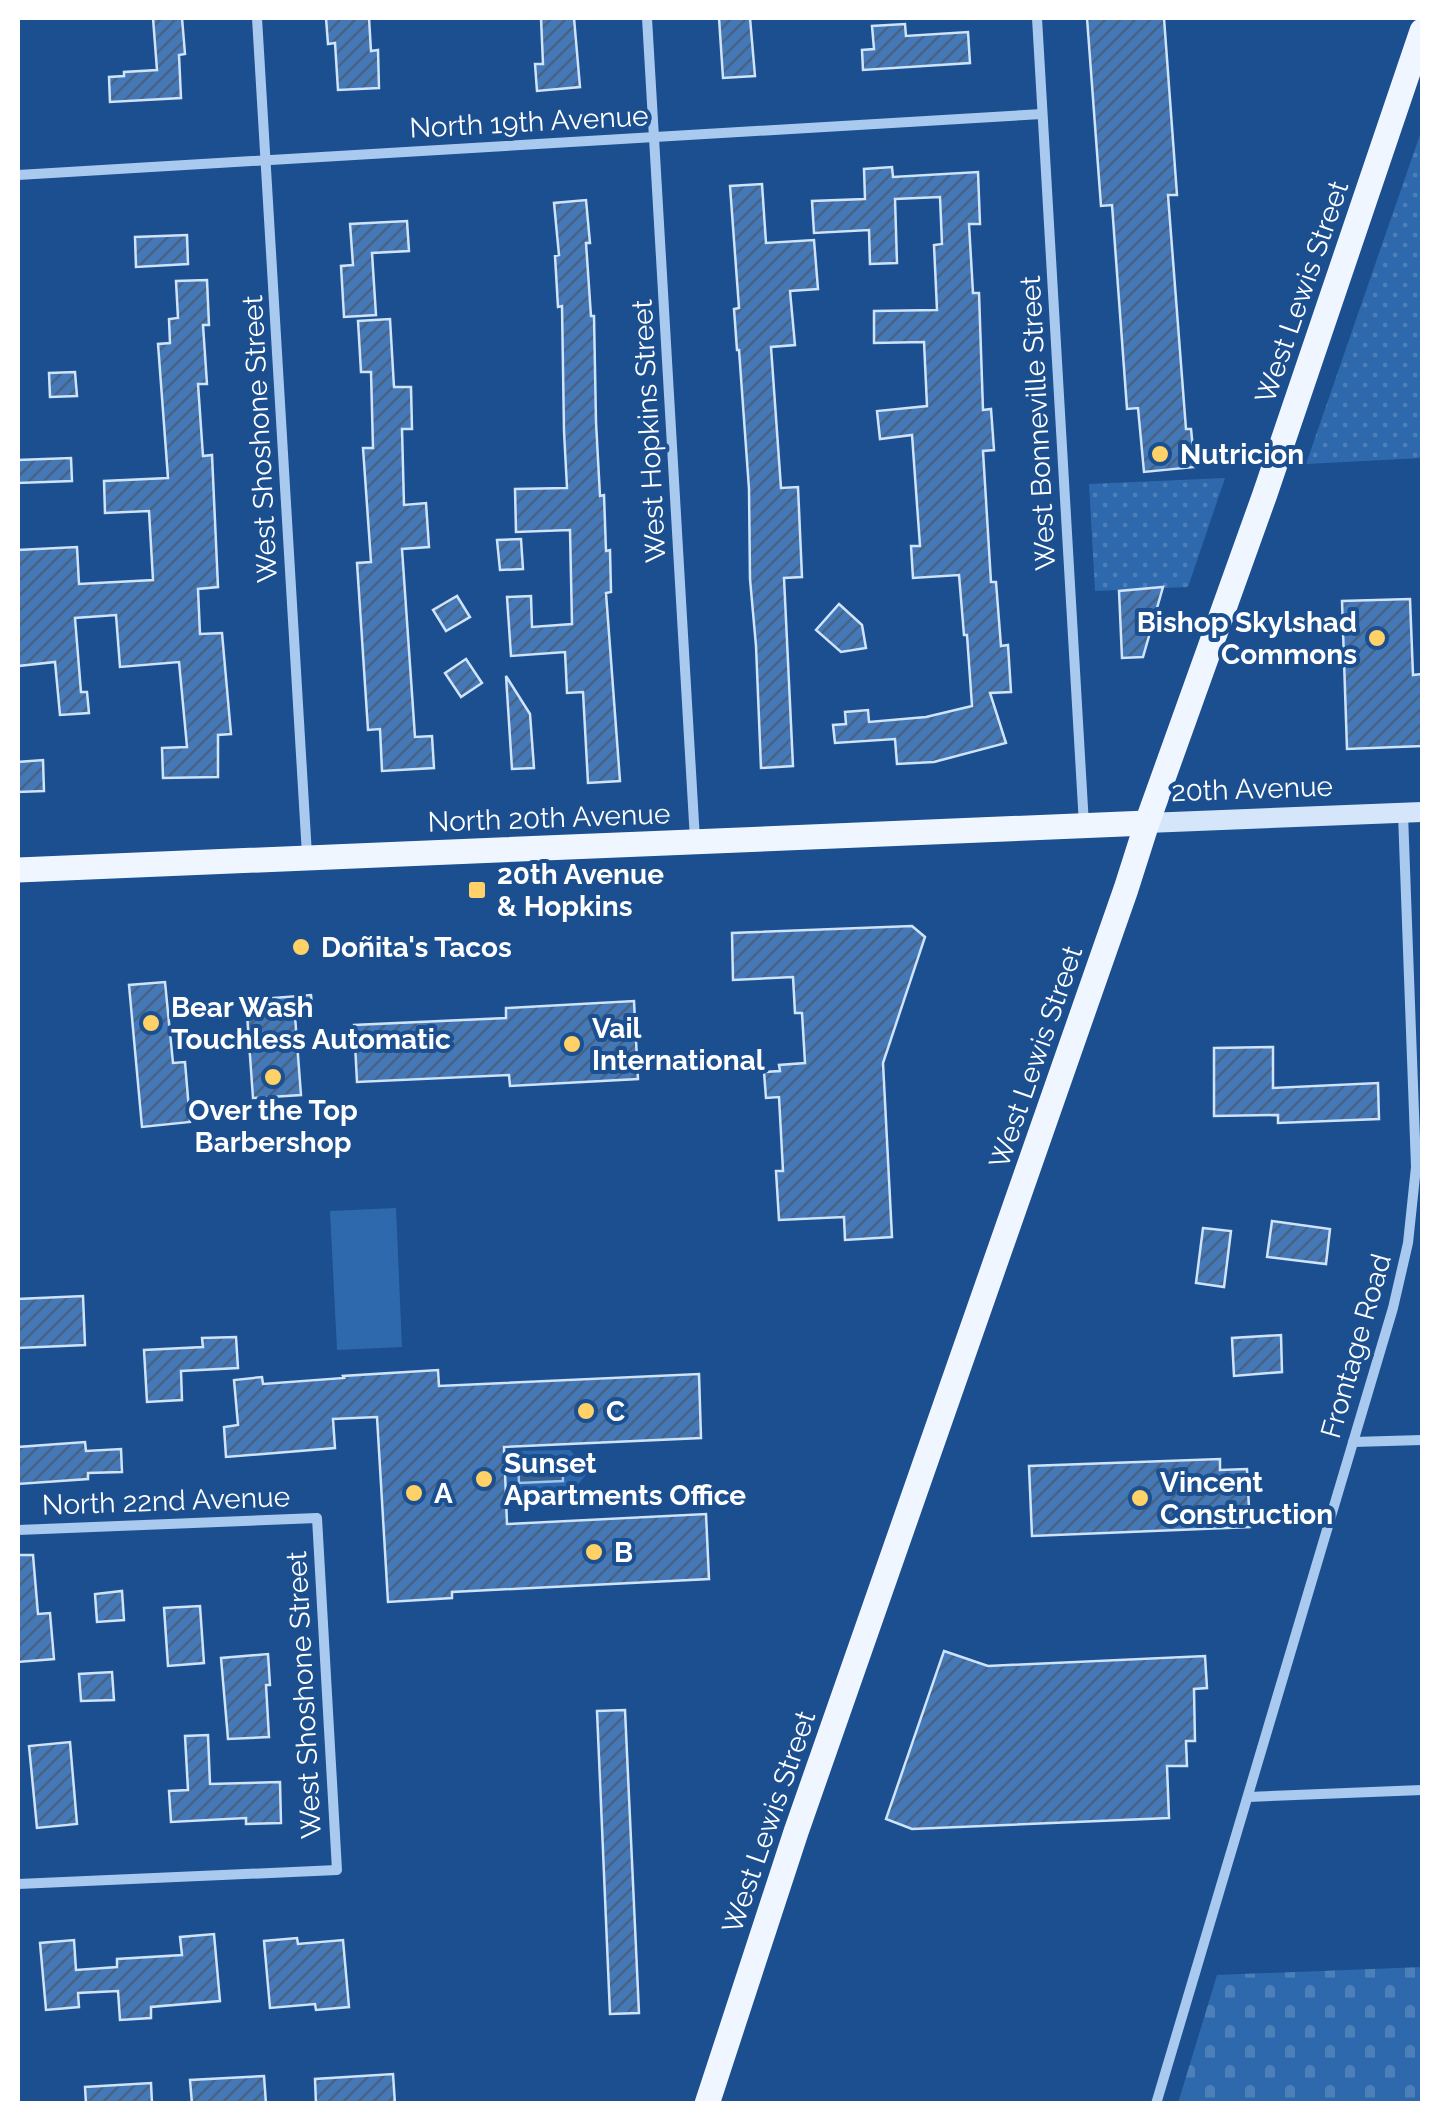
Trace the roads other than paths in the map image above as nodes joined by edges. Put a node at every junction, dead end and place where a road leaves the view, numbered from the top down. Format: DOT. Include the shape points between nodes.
graph roads {
  1 [pos="257,18"];
  2 [pos="647,18"];
  3 [pos="1037,18"];
  4 [pos="1422,30"];
  5 [pos="1042,114"];
  6 [pos="654,137"];
  7 [pos="266,160"];
  8 [pos="18,175"];
  9 [pos="1413,812"];
  10 [pos="1147,823"];
  11 [pos="1084,826"];
  12 [pos="696,842"];
  13 [pos="308,858"];
  14 [pos="18,870"];
  15 [pos="1422,1440"];
  16 [pos="1353,1442"];
  17 [pos="316,1518"];
  18 [pos="18,1530"];
  19 [pos="1422,1790"];
  20 [pos="1248,1797"];
  21 [pos="18,1884"];
  22 [pos="707,2104"];
  23 [pos="1156,2104"];
  1 -- 7 [label="street, West Shoshone Street"];
  2 -- 6 [label="street, West Hopkins Street"];
  3 -- 5 [label="street, West Bonneville Street"];
  4 -- 10 [label="main road, West Lewis Street"];
  5 -- 6 [label="street, North 19th Avenue"];
  5 -- 11 [label="street, West Bonneville Street"];
  6 -- 7 [label="street, North 19th Avenue"];
  6 -- 12 [label="street, West Hopkins Street"];
  7 -- 8 [label="street, North 19th Avenue"];
  7 -- 13 [label="street, West Shoshone Street"];
  9 -- 10 [label="main road, 20th Avenue"];
  9 -- 16 [label="street, Frontage Road" via="1411,1224"];
  10 -- 11 [label="main road, 20th Avenue"];
  10 -- 22 [label="main road, West Lewis Street"];
  11 -- 12 [label="main road, North 20th Avenue"];
  12 -- 13 [label="main road, North 20th Avenue"];
  13 -- 14 [label="main road, North 20th Avenue"];
  15 -- 16 [label="street"];
  16 -- 20 [label="street, Frontage Road"];
  17 -- 18 [label="street, North 22nd Avenue"];
  17 -- 21 [label="street, West Shoshone Street" via="337,1870"];
  19 -- 20 [label="street"];
  20 -- 23 [label="street, Frontage Road"];
}
